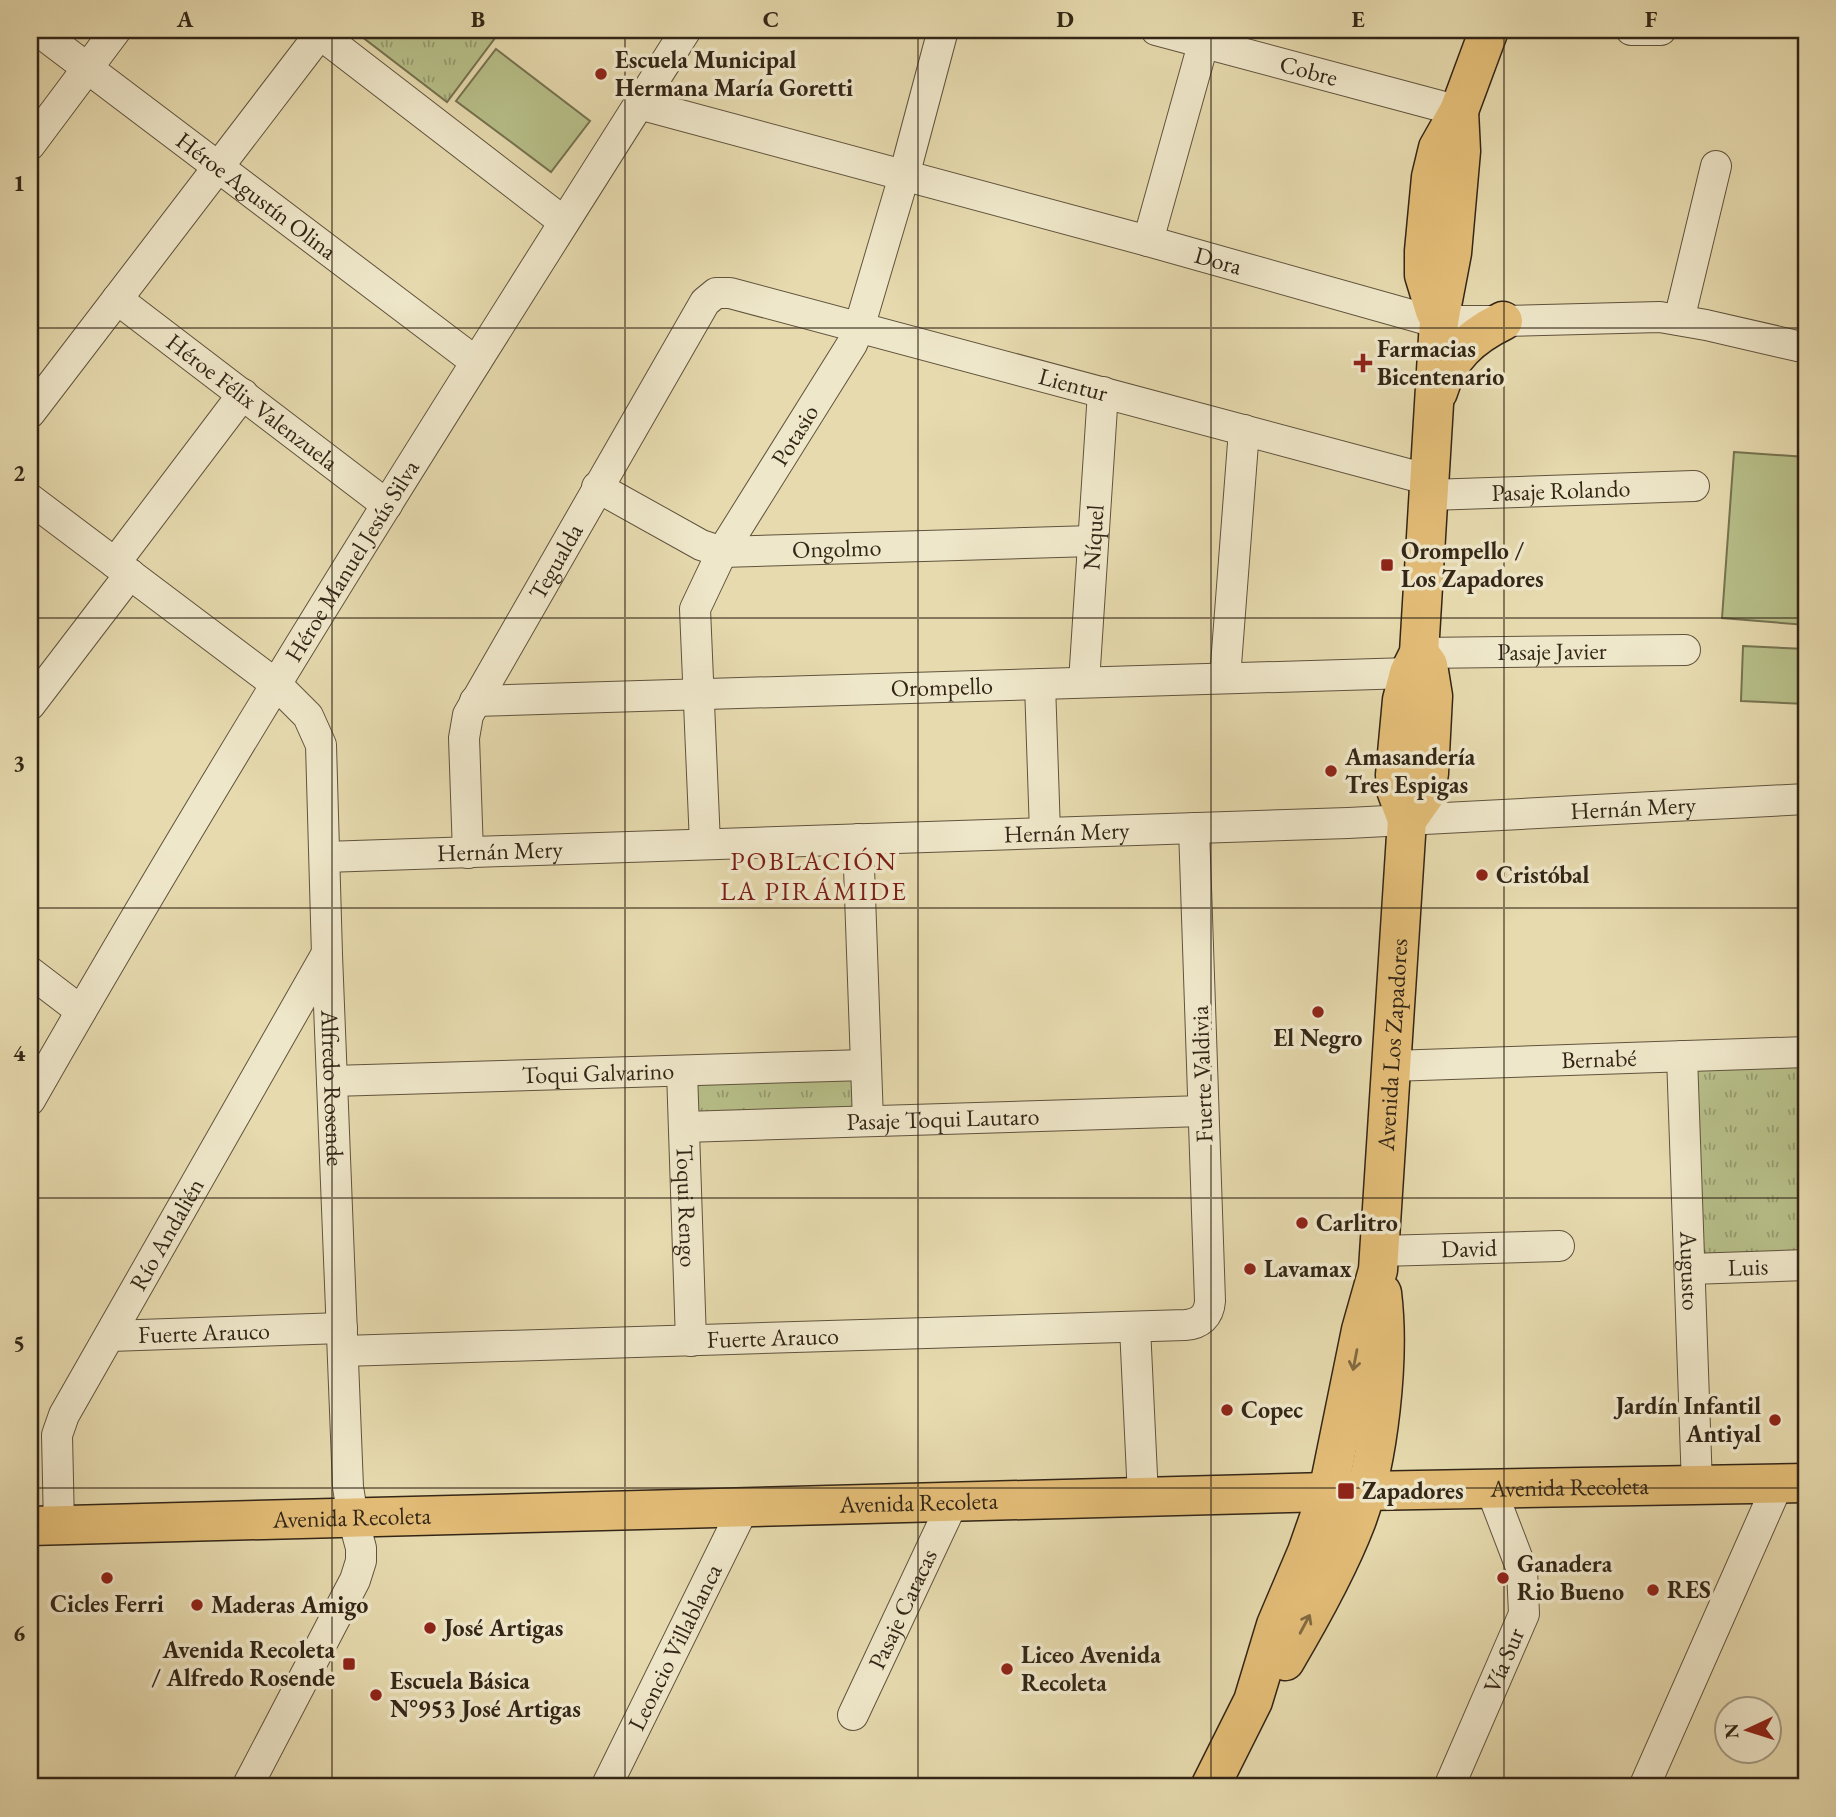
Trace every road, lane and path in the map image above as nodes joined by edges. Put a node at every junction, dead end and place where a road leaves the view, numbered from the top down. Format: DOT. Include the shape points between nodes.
graph roads {
  1 [pos="37,30"];
  2 [pos="116,30"];
  3 [pos="686,30"];
  4 [pos="943,30"];
  5 [pos="1156,30"];
  6 [pos="1489,30"];
  7 [pos="1631,30"];
  8 [pos="1661,30"];
  9 [pos="321,32"];
  10 [pos="1205,36"];
  11 [pos="88,68"];
  12 [pos="639,104"];
  13 [pos="1459,111"];
  14 [pos="30,145"];
  15 [pos="1716,166"];
  16 [pos="218,167"];
  17 [pos="904,176"];
  18 [pos="564,222"];
  19 [pos="1147,241"];
  20 [pos="716,292"];
  21 [pos="117,299"];
  22 [pos="1679,320"];
  23 [pos="1438,321"];
  24 [pos="1503,321"];
  25 [pos="859,328"];
  26 [pos="1806,348"];
  27 [pos="476,362"];
  28 [pos="1103,392"];
  29 [pos="243,394"];
  30 [pos="1435,404"];
  31 [pos="30,413"];
  32 [pos="1244,430"];
  33 [pos="1693,486"];
  34 [pos="597,487"];
  35 [pos="1430,487"];
  36 [pos="30,499"];
  37 [pos="387,505"];
  38 [pos="1093,541"];
  39 [pos="722,552"];
  40 [pos="122,569"];
  41 [pos="1685,650"];
  42 [pos="1414,663"];
  43 [pos="1224,678"];
  44 [pos="1084,682"];
  45 [pos="1040,684"];
  46 [pos="277,685"];
  47 [pos="698,695"];
  48 [pos="475,701"];
  49 [pos="30,705"];
  50 [pos="1806,799"];
  51 [pos="1407,820"];
  52 [pos="1194,828"];
  53 [pos="1045,833"];
  54 [pos="858,839"];
  55 [pos="705,844"];
  56 [pos="468,853"];
  57 [pos="325,857"];
  58 [pos="327,955"];
  59 [pos="30,972"];
  60 [pos="81,1011"];
  61 [pos="1806,1052"];
  62 [pos="1682,1056"];
  63 [pos="866,1065"];
  64 [pos="1391,1066"];
  65 [pos="682,1071"];
  66 [pos="332,1081"];
  67 [pos="30,1100"];
  68 [pos="1203,1111"];
  69 [pos="868,1121"];
  70 [pos="684,1127"];
  71 [pos="1559,1246"];
  72 [pos="1379,1261"];
  73 [pos="1806,1265"];
  74 [pos="1690,1269"];
  75 [pos="1203,1319"];
  76 [pos="1135,1327"];
  77 [pos="110,1336"];
  78 [pos="342,1340"];
  79 [pos="691,1341"];
  80 [pos="1342,1430"];
  81 [pos="1792,1484"];
  82 [pos="1697,1486"];
  83 [pos="1491,1489"];
  84 [pos="1366,1491"];
  85 [pos="1328,1492"];
  86 [pos="1143,1497"];
  87 [pos="953,1502"];
  88 [pos="744,1507"];
  89 [pos="353,1518"];
  90 [pos="44,1526"];
  91 [pos="1336,1564"];
  92 [pos="1253,1700"];
  93 [pos="853,1715"];
  94 [pos="247,1787"];
  95 [pos="606,1787"];
  96 [pos="1210,1787"];
  97 [pos="1449,1787"];
  98 [pos="1644,1787"];
  1 -- 11 [label="street, Héroe Agustín Olina"];
  2 -- 11 [label="street"];
  3 -- 12 [label="street, Héroe Manuel Jesús Silva"];
  4 -- 17 [label="street, Potasio"];
  5 -- 10 [label="street, Cobre"];
  6 -- 13 [label="main road, Avenida Los Zapadores"];
  7 -- 8 [label="street"];
  9 -- 16 [label="street"];
  9 -- 18 [label="street"];
  10 -- 13 [label="street, Cobre"];
  10 -- 19 [label="street"];
  11 -- 14 [label="street"];
  11 -- 16 [label="street, Héroe Agustín Olina"];
  12 -- 17 [label="street, Dora"];
  12 -- 18 [label="street, Héroe Manuel Jesús Silva"];
  13 -- 23 [label="main road, Avenida Los Zapadores" via="1438,148 1426,216 1424,275"];
  15 -- 22 [label="street"];
  16 -- 21 [label="street"];
  16 -- 27 [label="street, Héroe Agustín Olina"];
  17 -- 19 [label="street, Dora"];
  17 -- 25 [label="street, Potasio"];
  18 -- 27 [label="street, Héroe Manuel Jesús Silva"];
  19 -- 23 [label="street, Dora"];
  20 -- 25 [label="street, Lientur"];
  20 -- 34 [label="street, Tegualda" via="705,302"];
  21 -- 29 [label="street, Héroe Félix Valenzuela"];
  21 -- 31 [label="street"];
  22 -- 24 [label="street, Dora"];
  22 -- 26 [label="street, Dora"];
  23 -- 24 [label="street, Dora"];
  23 -- 30 [label="main road, Avenida Los Zapadores"];
  24 -- 30 [label="main road" via="1474,338 1451,362"];
  25 -- 28 [label="street, Lientur"];
  25 -- 39 [label="street, Potasio"];
  27 -- 37 [label="street, Héroe Manuel Jesús Silva"];
  28 -- 32 [label="street, Lientur"];
  28 -- 38 [label="street, Níquel"];
  29 -- 37 [label="street, Héroe Félix Valenzuela"];
  29 -- 40 [label="street"];
  30 -- 35 [label="main road, Avenida Los Zapadores"];
  32 -- 35 [label="street, Lientur"];
  32 -- 43 [label="street"];
  33 -- 35 [label="street, Pasaje Rolando"];
  34 -- 39 [label="street, Ongolmo"];
  34 -- 48 [label="street, Tegualda"];
  35 -- 42 [label="main road, Avenida Los Zapadores"];
  36 -- 40 [label="street, Alfredo Rosende"];
  37 -- 46 [label="street, Héroe Manuel Jesús Silva"];
  38 -- 39 [label="street, Ongolmo"];
  38 -- 44 [label="street, Níquel"];
  39 -- 47 [label="street, Potasio" via="695,608"];
  40 -- 46 [label="street, Alfredo Rosende"];
  40 -- 49 [label="street"];
  41 -- 42 [label="street, Pasaje Javier"];
  42 -- 43 [label="street, Orompello"];
  42 -- 51 [label="main road, Avenida Los Zapadores" via="1402,700 1395,775"];
  43 -- 44 [label="street, Orompello"];
  44 -- 45 [label="street, Orompello"];
  45 -- 47 [label="street, Orompello"];
  45 -- 53 [label="street"];
  46 -- 57 [label="street, Alfredo Rosende" via="308,716 321,745"];
  46 -- 60 [label="street, Héroe Manuel Jesús Silva"];
  47 -- 48 [label="street, Orompello"];
  47 -- 55 [label="street, Potasio"];
  48 -- 56 [label="street, Tegualda" via="464,738"];
  50 -- 51 [label="street, Hernán Mery"];
  51 -- 52 [label="street, Hernán Mery"];
  51 -- 64 [label="main road, Avenida Los Zapadores"];
  52 -- 53 [label="street, Hernán Mery"];
  52 -- 68 [label="street, Fuerte Valdivia"];
  53 -- 54 [label="street, Hernán Mery"];
  54 -- 55 [label="street, Hernán Mery"];
  54 -- 63 [label="street"];
  55 -- 56 [label="street, Hernán Mery"];
  56 -- 57 [label="street, Hernán Mery"];
  57 -- 58 [label="street, Alfredo Rosende"];
  58 -- 66 [label="street, Alfredo Rosende"];
  58 -- 77 [label="street, Río Andalién"];
  59 -- 60 [label="street"];
  60 -- 67 [label="street, Héroe Manuel Jesús Silva"];
  61 -- 62 [label="street, Bernabé"];
  62 -- 64 [label="street, Bernabé"];
  62 -- 74 [label="street, Augusto"];
  63 -- 65 [label="street, Toqui Galvarino"];
  63 -- 69 [label="street"];
  64 -- 72 [label="main road, Avenida Los Zapadores"];
  65 -- 66 [label="street, Toqui Galvarino"];
  65 -- 70 [label="street, Toqui Rengo"];
  66 -- 78 [label="street, Alfredo Rosende"];
  68 -- 69 [label="street, Pasaje Toqui Lautaro"];
  68 -- 75 [label="street, Fuerte Valdivia" via="1210,1308"];
  69 -- 70 [label="street, Pasaje Toqui Lautaro"];
  70 -- 79 [label="street, Toqui Rengo"];
  71 -- 72 [label="street, David"];
  72 -- 80 [label="main road, Avenida Los Zapadores, one-way" via="1360,1330"];
  72 -- 84 [label="main road, Avenida Los Zapadores" via="1385,1345"];
  73 -- 74 [label="street, Luis"];
  74 -- 82 [label="street, Augusto"];
  75 -- 76 [label="street, Fuerte Arauco" via="1192,1325"];
  76 -- 79 [label="street, Fuerte Arauco"];
  76 -- 86 [label="street"];
  77 -- 78 [label="street, Fuerte Arauco"];
  77 -- 90 [label="street, Río Andalién" via="60,1423"];
  78 -- 79 [label="street, Fuerte Arauco"];
  78 -- 89 [label="street, Alfredo Rosende"];
  80 -- 84 [label="main road" via="1344,1467 1349,1479"];
  80 -- 85 [label="main road, Avenida Los Zapadores"];
  81 -- 82 [label="main road, Avenida Recoleta"];
  81 -- 98 [label="street"];
  82 -- 83 [label="main road, Avenida Recoleta"];
  83 -- 84 [label="main road, Avenida Recoleta"];
  83 -- 97 [label="street, Vía Sur" via="1522,1570 1524,1614"];
  84 -- 85 [label="main road, Avenida Recoleta"];
  84 -- 91 [label="main road, Avenida Los Zapadores"];
  85 -- 86 [label="main road, Avenida Recoleta"];
  85 -- 91 [label="main road" via="1341,1508"];
  85 -- 92 [label="main road, Avenida Los Zapadores" via="1276,1625"];
  86 -- 87 [label="main road, Avenida Recoleta"];
  87 -- 88 [label="main road, Avenida Recoleta"];
  87 -- 93 [label="street, Pasaje Caracas"];
  88 -- 89 [label="main road, Avenida Recoleta"];
  88 -- 95 [label="street, Leoncio Villablanca"];
  89 -- 90 [label="main road, Avenida Recoleta"];
  89 -- 94 [label="street, Alfredo Rosende" via="361,1548 355,1580"];
  92 -- 91 [label="main road, Avenida Los Zapadores, one-way" via="1283,1663"];
  92 -- 96 [label="main road, Avenida Los Zapadores"];
}
